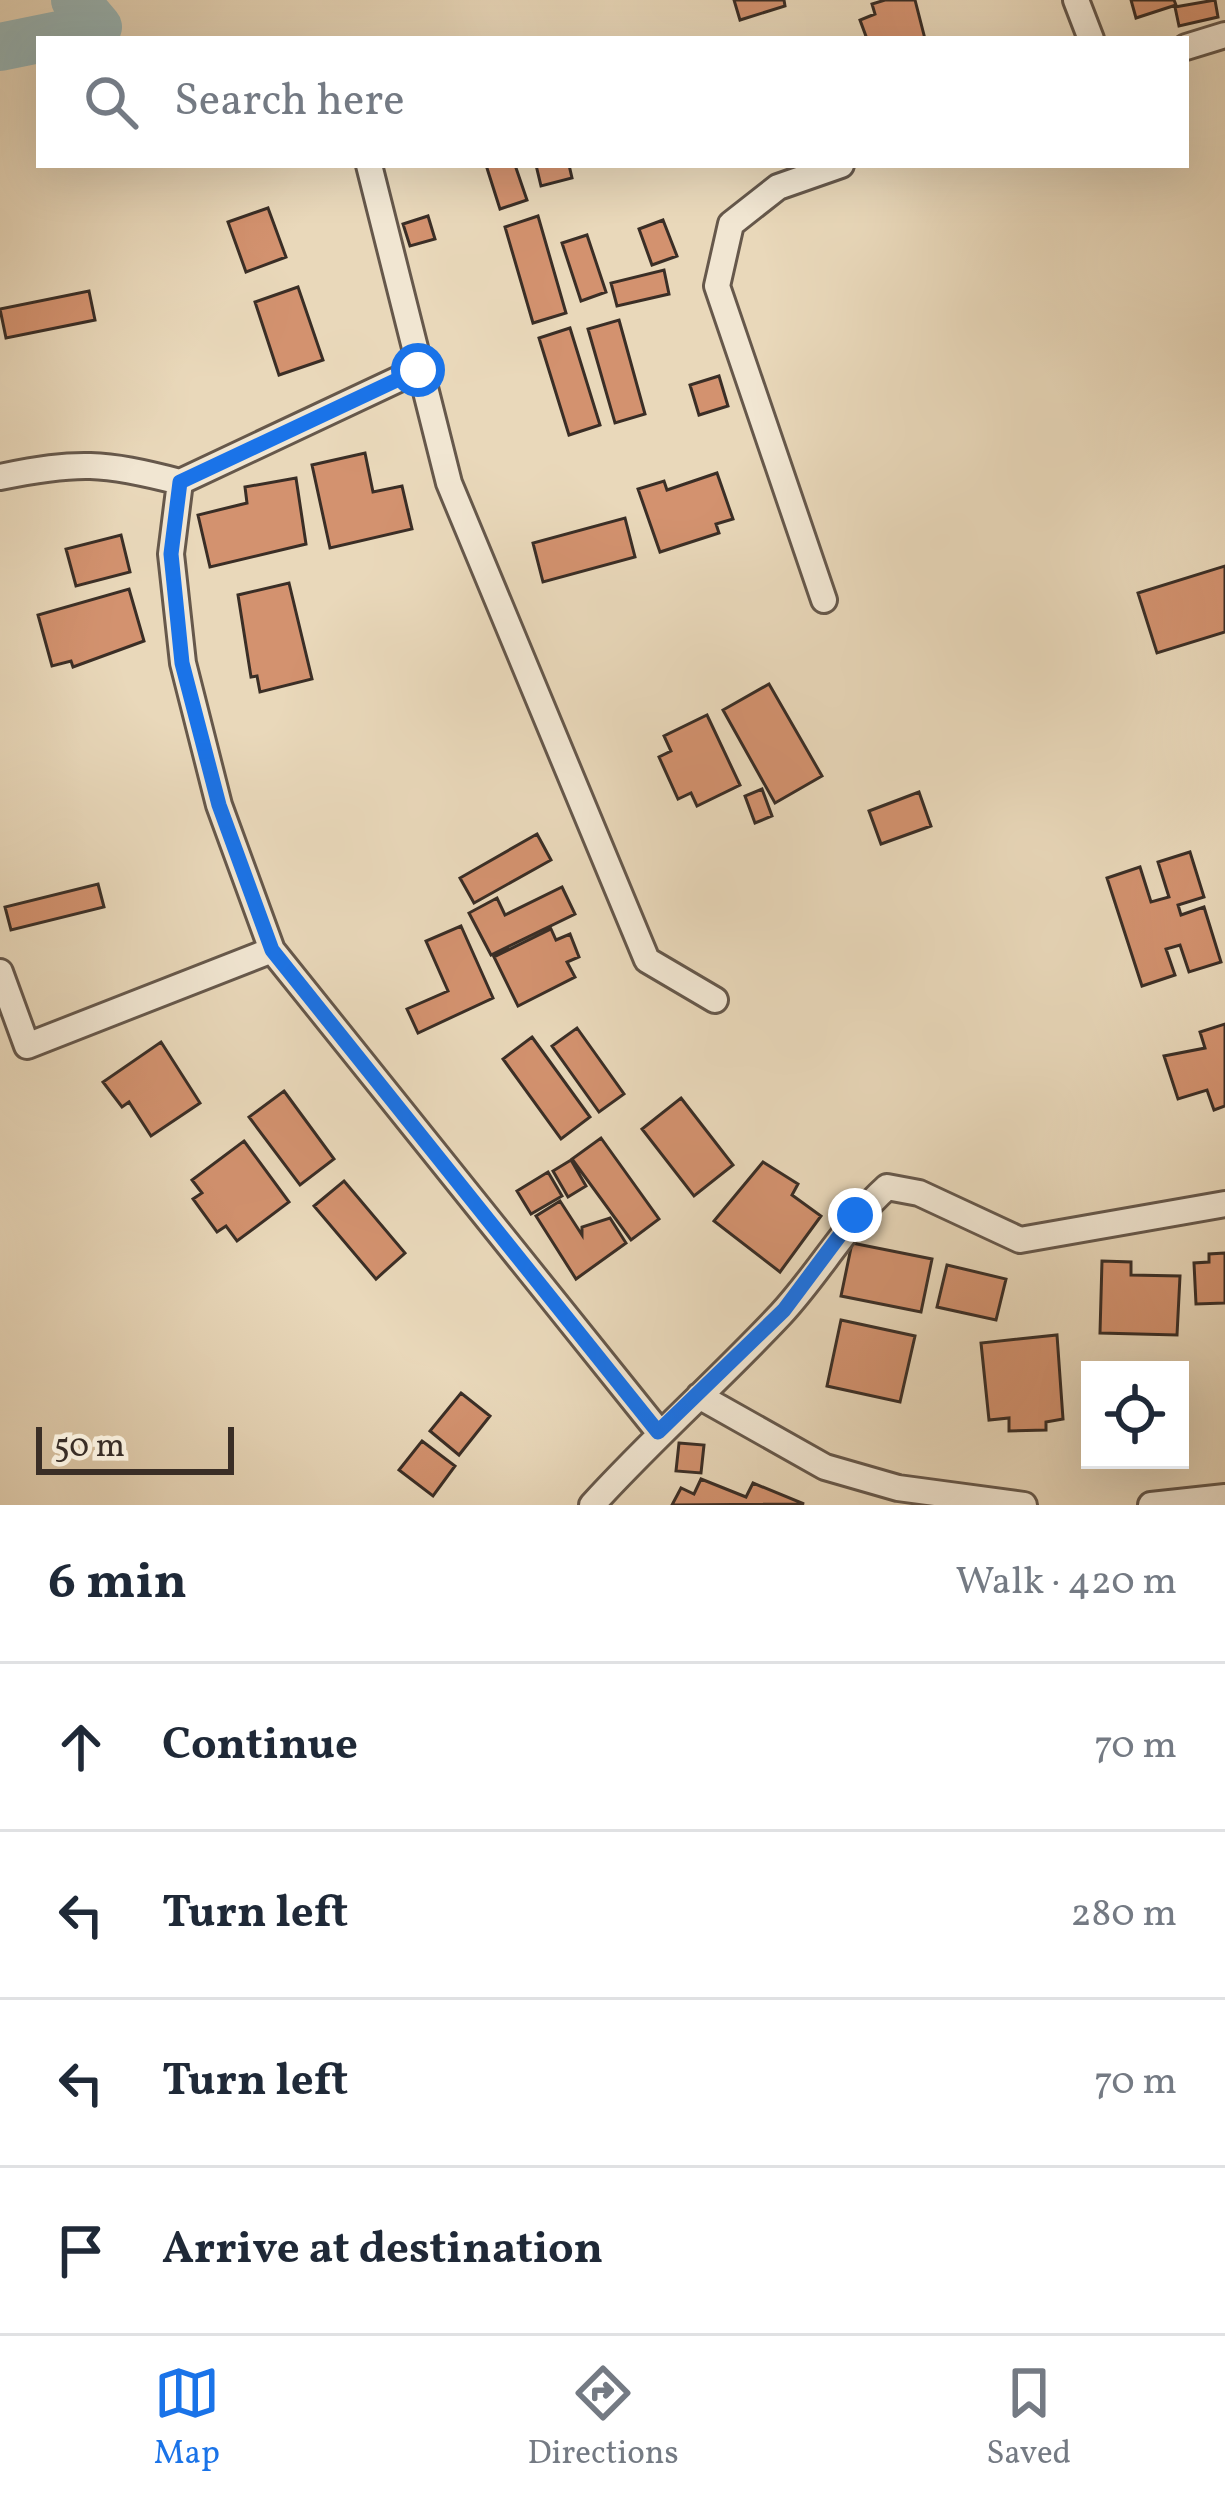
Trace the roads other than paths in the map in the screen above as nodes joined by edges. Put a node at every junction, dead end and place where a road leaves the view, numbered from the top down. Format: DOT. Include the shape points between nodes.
graph roads {
  1 [pos="1076,0"];
  2 [pos="1225,35"];
  3 [pos="1090,36"];
  4 [pos="1189,46"];
  5 [pos="370,168"];
  6 [pos="832,168"];
  7 [pos="418,370"];
  8 [pos="0,477"];
  9 [pos="180,482"];
  10 [pos="824,600"];
  11 [pos="272,950"];
  12 [pos="0,972"];
  13 [pos="715,1000"];
  14 [pos="1225,1204"];
  15 [pos="699,1396"];
  16 [pos="658,1432"];
  17 [pos="1225,1496"];
  18 [pos="592,1505"];
  19 [pos="1024,1505"];
  20 [pos="1151,1505"];
  1 -- 3 [label="street"];
  2 -- 4 [label="street"];
  5 -- 7 [label="street"];
  6 -- 10 [label="street" via="778,187 731,224 717,286"];
  7 -- 9 [label="street"];
  7 -- 13 [label="street" via="449,483 646,960"];
  8 -- 9 [label="street" via="71,462"];
  9 -- 11 [label="street" via="171,554 182,663 219,805"];
  11 -- 12 [label="street" via="27,1046"];
  11 -- 16 [label="street"];
  14 -- 15 [label="street" via="1021,1240 919,1192 887,1187"];
  15 -- 16 [label="street"];
  15 -- 19 [label="street" via="825,1467 898,1488"];
  16 -- 18 [label="street"];
  17 -- 20 [label="street"];
}
